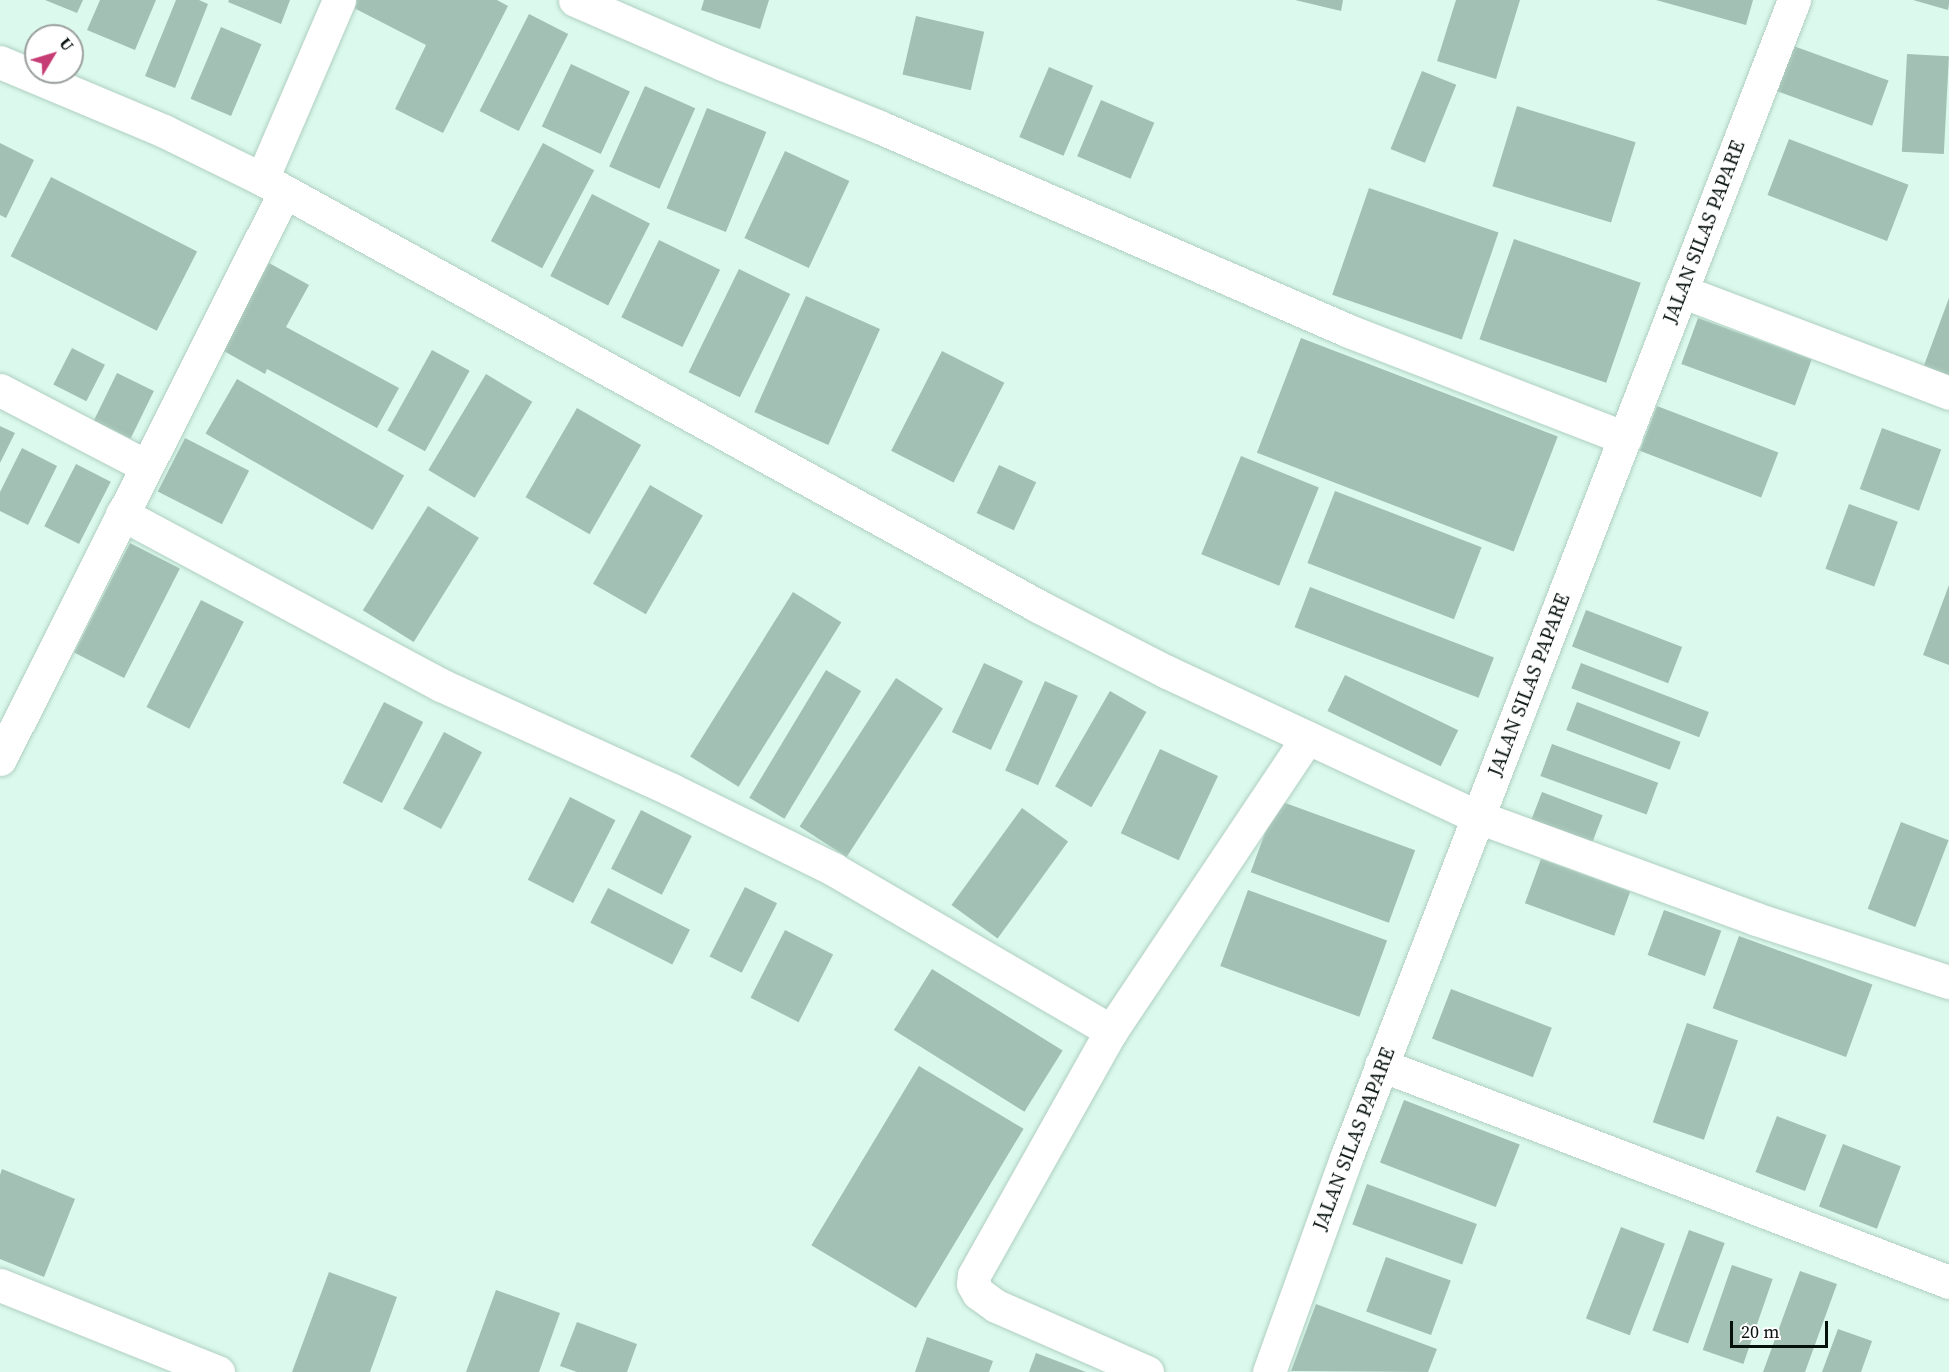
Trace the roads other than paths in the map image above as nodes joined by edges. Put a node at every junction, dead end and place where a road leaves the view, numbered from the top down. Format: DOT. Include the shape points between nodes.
graph roads {
  1 [pos="339,0"];
  2 [pos="575,0"];
  3 [pos="1794,0"];
  4 [pos="0,62"];
  5 [pos="273,185"];
  6 [pos="1681,291"];
  7 [pos="0,390"];
  8 [pos="1949,393"];
  9 [pos="1625,438"];
  10 [pos="146,466"];
  11 [pos="122,514"];
  12 [pos="1307,738"];
  13 [pos="0,759"];
  14 [pos="1478,817"];
  15 [pos="1949,982"];
  16 [pos="1111,1031"];
  17 [pos="1382,1065"];
  18 [pos="1949,1282"];
  19 [pos="0,1286"];
  20 [pos="200,1369"];
  21 [pos="1147,1372"];
  22 [pos="1269,1372"];
  1 -- 5 [label="street"];
  2 -- 9 [label="street" via="877,126 1338,327"];
  3 -- 6 [label="street, JALAN SILAS PAPARE"];
  4 -- 5 [label="street" via="164,131"];
  5 -- 10 [label="street"];
  5 -- 12 [label="street" via="1038,606"];
  6 -- 8 [label="street"];
  6 -- 9 [label="street, JALAN SILAS PAPARE"];
  7 -- 10 [label="street"];
  9 -- 14 [label="street, JALAN SILAS PAPARE"];
  10 -- 11 [label="street"];
  11 -- 13 [label="street"];
  11 -- 16 [label="street" via="441,686 670,789 833,869"];
  12 -- 14 [label="street"];
  12 -- 16 [label="street"];
  14 -- 15 [label="street" via="1756,919"];
  14 -- 17 [label="street, JALAN SILAS PAPARE"];
  16 -- 21 [label="street" via="974,1275 973,1284 978,1293 996,1306"];
  17 -- 18 [label="street"];
  17 -- 22 [label="street, JALAN SILAS PAPARE"];
  19 -- 20 [label="street"];
}
